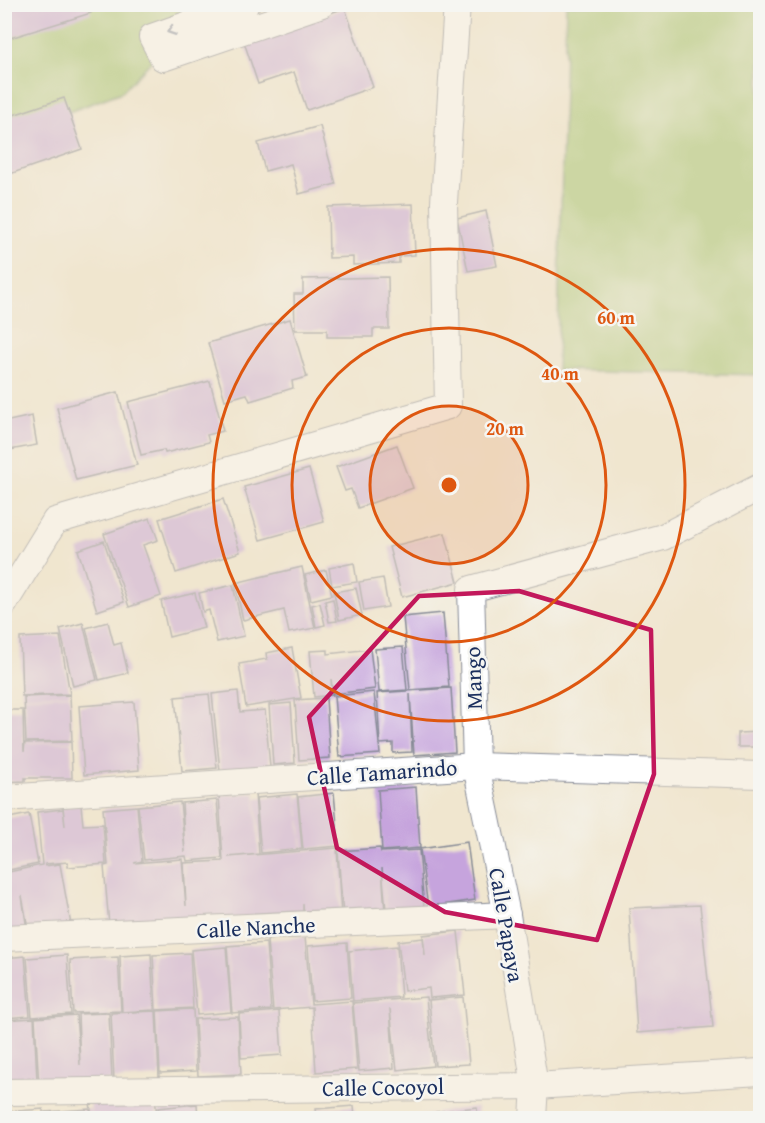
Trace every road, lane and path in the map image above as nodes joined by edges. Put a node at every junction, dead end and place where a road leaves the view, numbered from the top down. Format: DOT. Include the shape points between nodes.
graph roads {
  1 [pos="246,4"];
  2 [pos="322,4"];
  3 [pos="458,4"];
  4 [pos="760,487"];
  5 [pos="4,604"];
  6 [pos="476,766"];
  7 [pos="760,775"];
  8 [pos="4,798"];
  9 [pos="507,915"];
  10 [pos="4,938"];
  11 [pos="760,1072"];
  12 [pos="535,1086"];
  13 [pos="4,1092"];
  14 [pos="533,1119"];
  1 -- 2 [label="street, one-way" via="152,38 163,58"];
  3 -- 5 [label="street" via="444,202 448,406 55,521"];
  4 -- 6 [label="street, Mango" via="663,537 471,590"];
  6 -- 7 [label="street, Calle Tamarindo"];
  6 -- 8 [label="street, Calle Tamarindo"];
  6 -- 9 [label="street, Calle Papaya"];
  9 -- 10 [label="street, Calle Nanche"];
  9 -- 12 [label="street, Calle Papaya"];
  11 -- 12 [label="street, Calle Cocoyol"];
  12 -- 13 [label="street, Calle Cocoyol"];
  12 -- 14 [label="street, Calle Papaya"];
}
